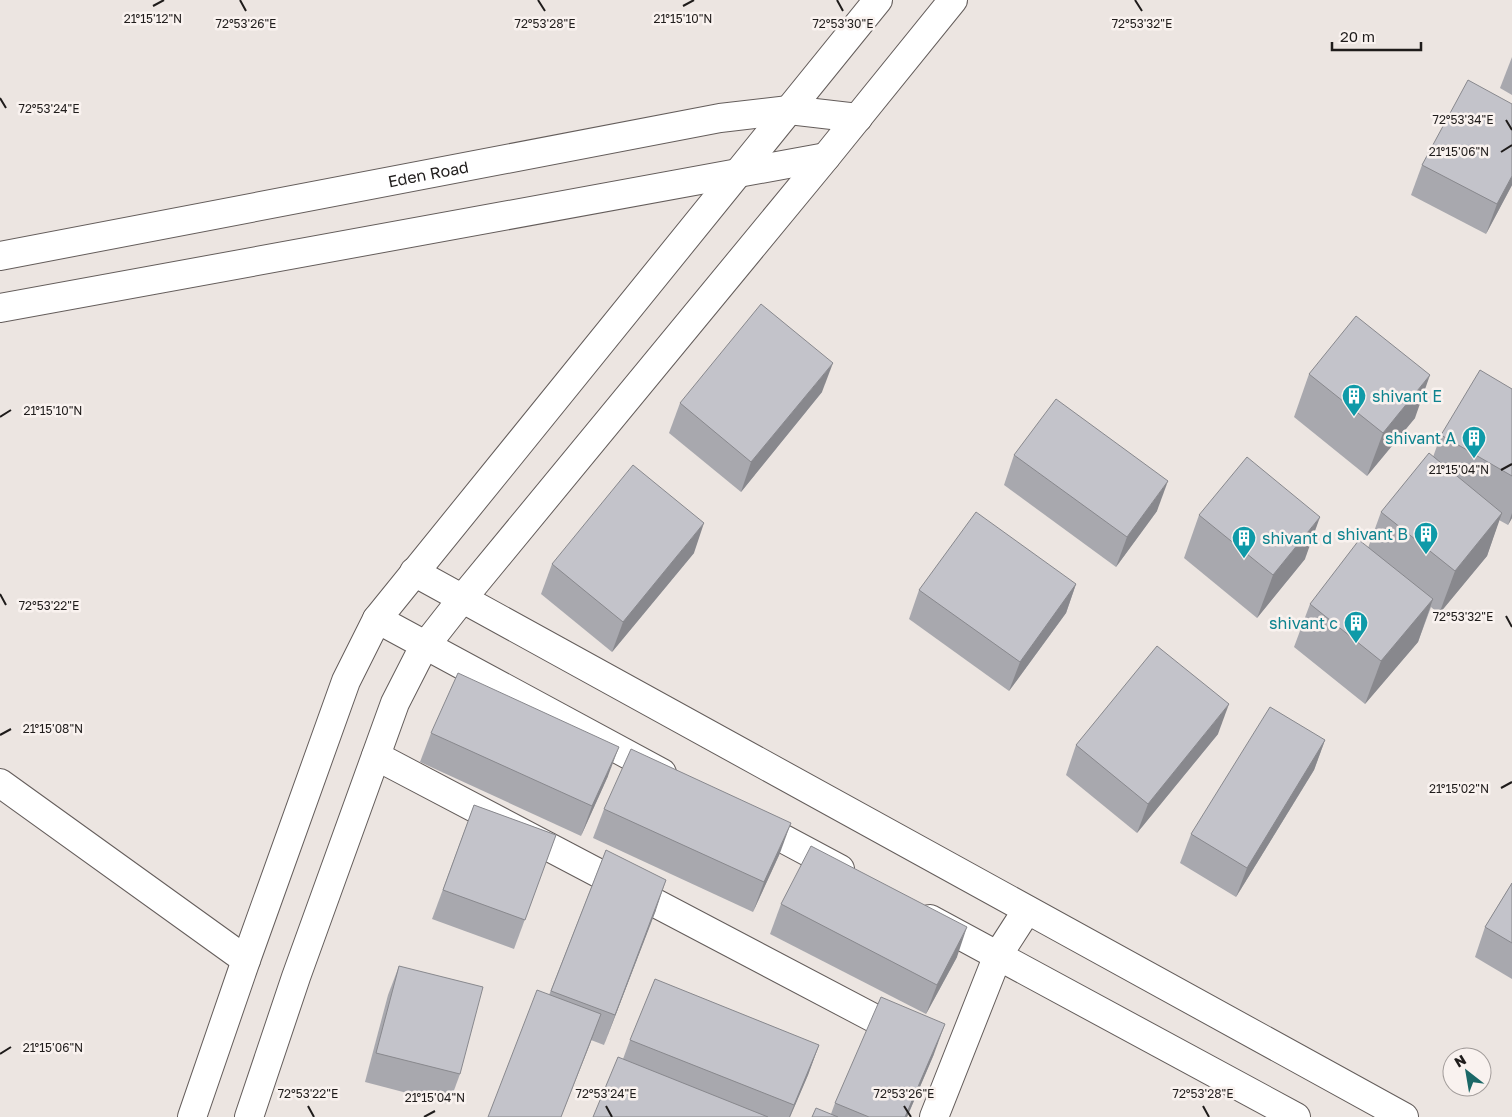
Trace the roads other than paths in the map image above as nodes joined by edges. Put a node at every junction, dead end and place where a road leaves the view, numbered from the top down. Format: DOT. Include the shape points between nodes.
graph roads {
  1 [pos="878,0"];
  2 [pos="953,0"];
  3 [pos="789,110"];
  4 [pos="858,118"];
  5 [pos="826,157"];
  6 [pos="738,173"];
  7 [pos="0,256"];
  8 [pos="0,308"];
  9 [pos="414,572"];
  10 [pos="462,599"];
  11 [pos="378,619"];
  12 [pos="426,644"];
  13 [pos="376,756"];
  14 [pos="0,783"];
  15 [pos="686,786"];
  16 [pos="729,809"];
  17 [pos="859,880"];
  18 [pos="911,908"];
  19 [pos="1028,910"];
  20 [pos="998,955"];
  21 [pos="246,960"];
  22 [pos="910,1037"];
  23 [pos="192,1117"];
  24 [pos="249,1117"];
  25 [pos="934,1117"];
  26 [pos="1296,1117"];
  27 [pos="1404,1117"];
  1 -- 3 [label="street"];
  2 -- 4 [label="street"];
  3 -- 4 [label="street, Eden Road"];
  3 -- 6 [label="street"];
  3 -- 7 [label="street, Eden Road" via="720,118"];
  4 -- 5 [label="street"];
  5 -- 6 [label="street"];
  5 -- 10 [label="street"];
  6 -- 8 [label="street"];
  6 -- 9 [label="street"];
  9 -- 10 [label="street"];
  9 -- 11 [label="street"];
  10 -- 12 [label="street"];
  10 -- 19 [label="street"];
  11 -- 12 [label="street"];
  11 -- 21 [label="street" via="346,681"];
  12 -- 13 [label="street" via="395,703"];
  12 -- 15 [label="street"];
  13 -- 22 [label="street"];
  13 -- 24 [label="street"];
  14 -- 21 [label="street"];
  16 -- 17 [label="street"];
  18 -- 20 [label="street"];
  19 -- 20 [label="street"];
  19 -- 27 [label="street"];
  20 -- 25 [label="street"];
  20 -- 26 [label="street"];
  21 -- 23 [label="street"];
}
